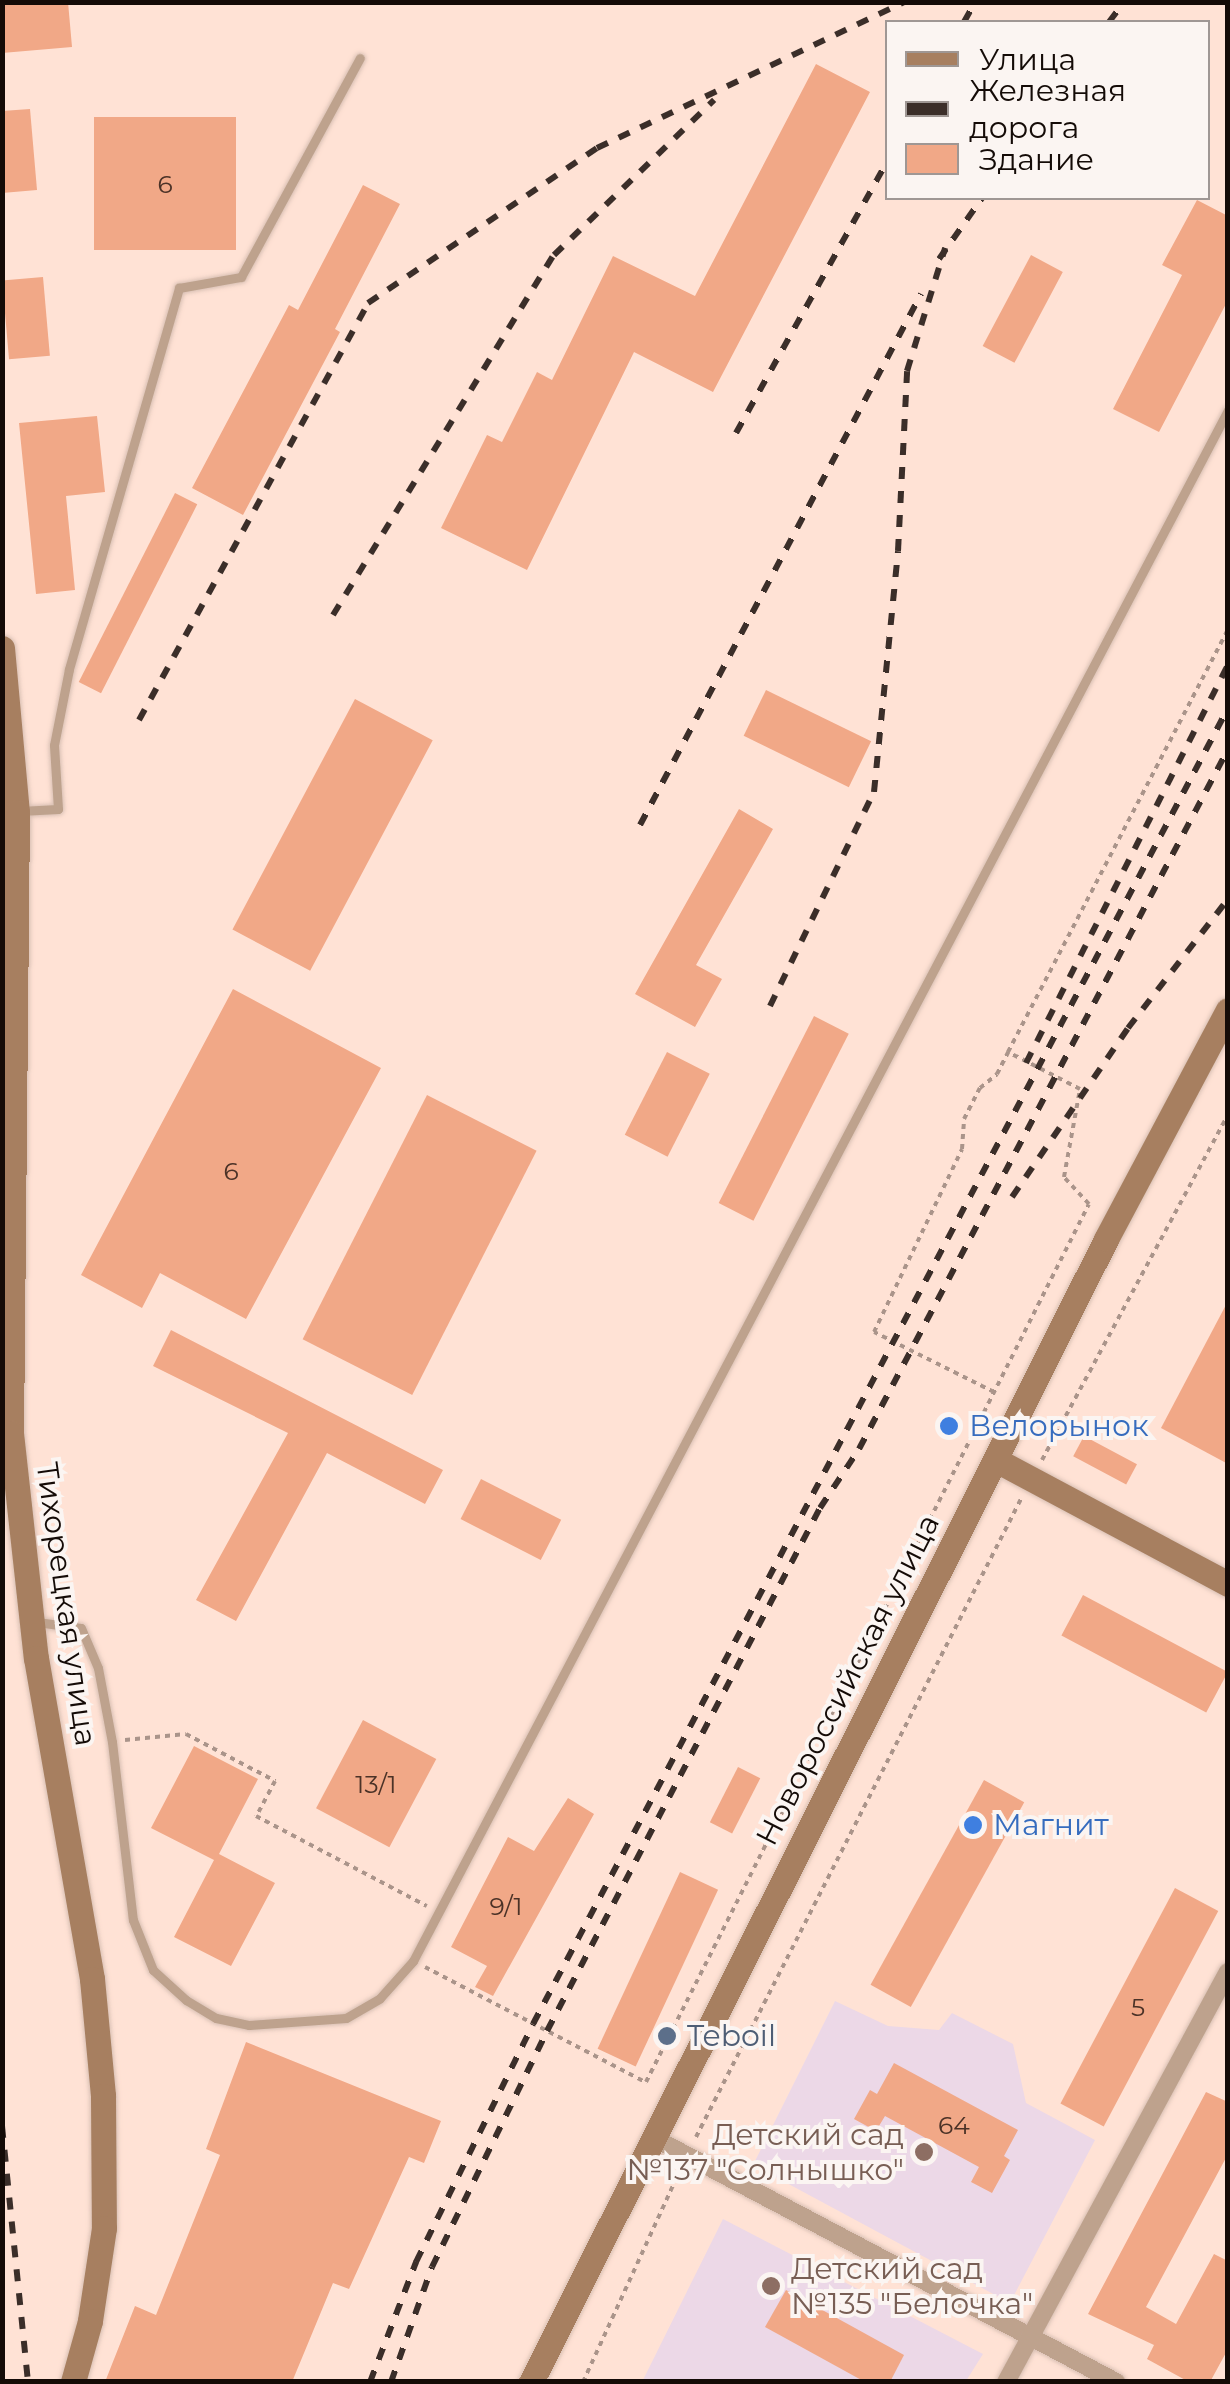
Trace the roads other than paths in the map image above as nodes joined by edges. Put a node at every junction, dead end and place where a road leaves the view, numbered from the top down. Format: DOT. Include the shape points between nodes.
graph roads {
  1 [pos="360,58"];
  2 [pos="1228,410"];
  3 [pos="2,648"];
  4 [pos="17,812"];
  5 [pos="1228,1010"];
  6 [pos="996,1460"];
  7 [pos="1228,1584"];
  8 [pos="32,1622"];
  9 [pos="1228,1972"];
  10 [pos="652,2138"];
  11 [pos="1031,2336"];
  12 [pos="73,2382"];
  13 [pos="531,2382"];
  14 [pos="1006,2382"];
  15 [pos="1116,2382"];
  1 -- 4 [label="lane" via="241,276 178,288 69,670 54,745 58,809"];
  2 -- 8 [label="lane" via="413,1961 380,1998 346,2018 249,2025 216,2018 154,1970 132,1920 98,1668 81,1628"];
  3 -- 4 [label="street, Тихорецкая улица"];
  4 -- 8 [label="street, Тихорецкая улица" via="11,1433"];
  5 -- 6 [label="street, Новороссийская улица"];
  6 -- 7 [label="street"];
  6 -- 10 [label="street, Новороссийская улица"];
  8 -- 12 [label="street, Тихорецкая улица" via="92,1979 103,2096 104,2228"];
  9 -- 11 [label="street"];
  10 -- 11 [label="street"];
  10 -- 13 [label="street, Новороссийская улица"];
  11 -- 14 [label="street"];
  11 -- 15 [label="street"];
}
